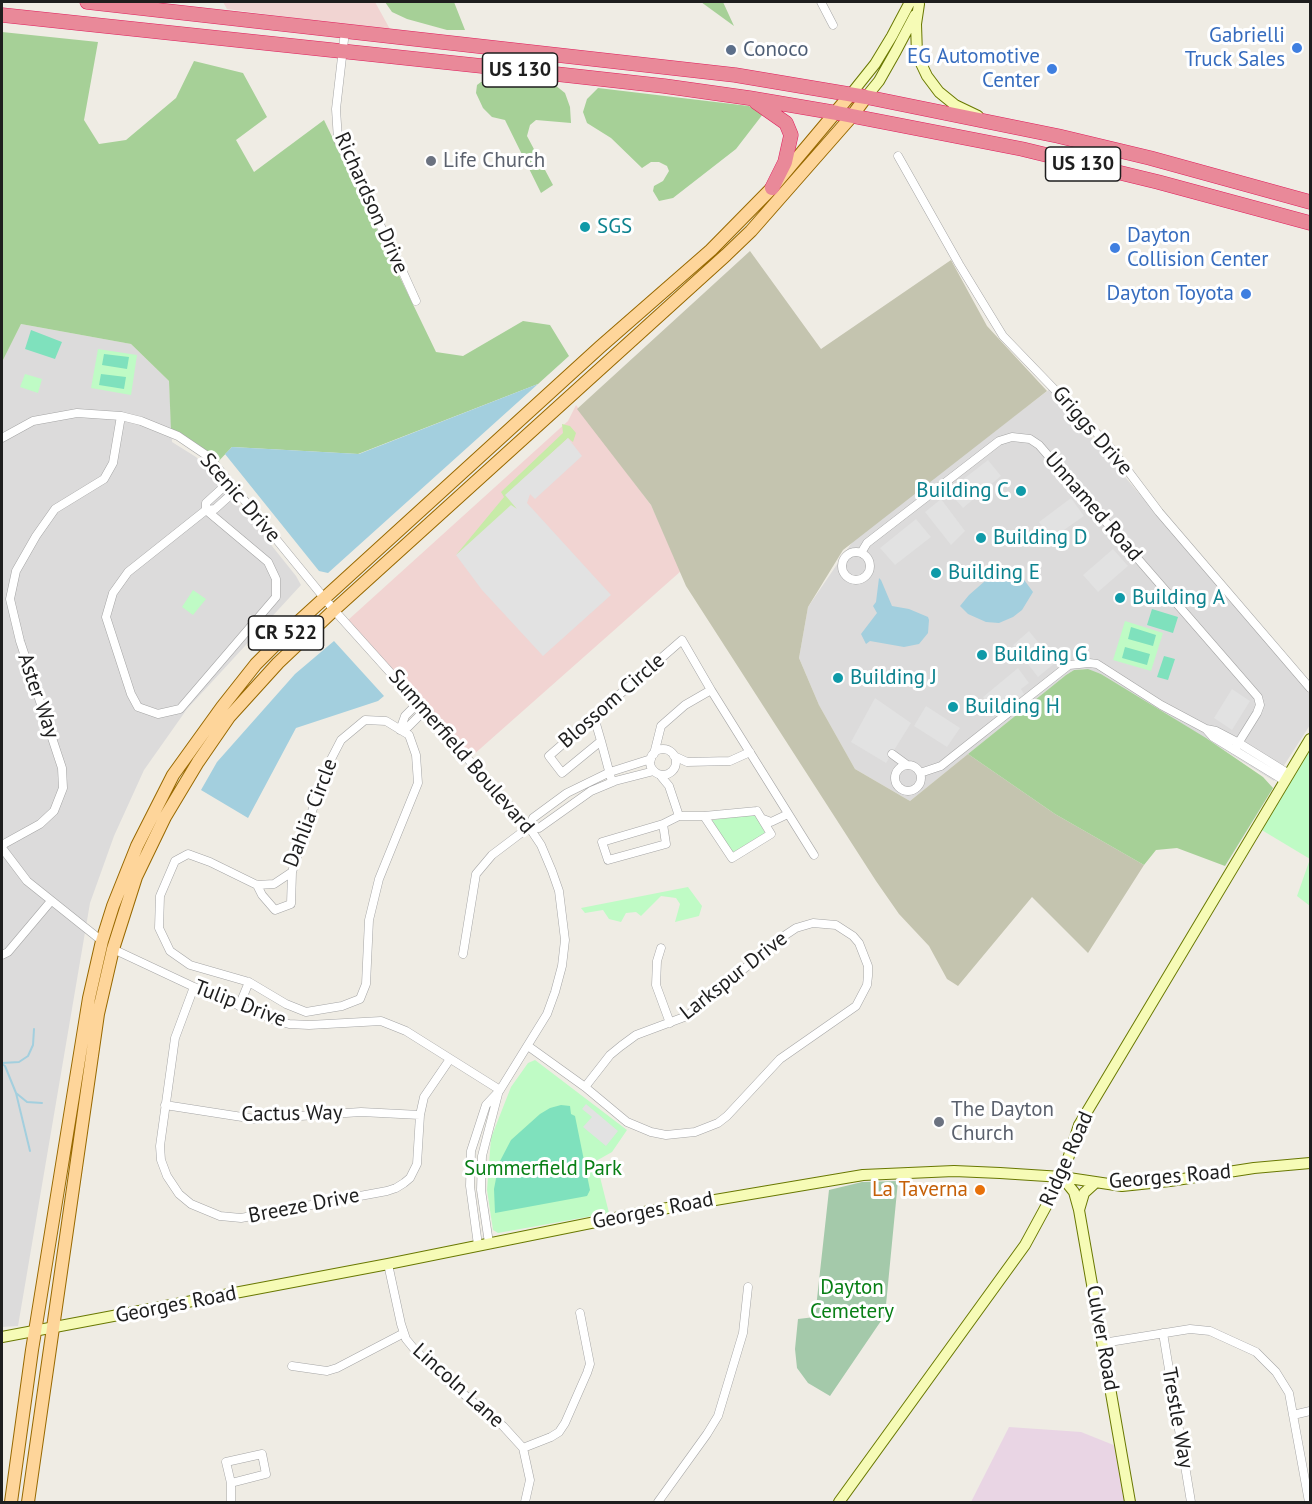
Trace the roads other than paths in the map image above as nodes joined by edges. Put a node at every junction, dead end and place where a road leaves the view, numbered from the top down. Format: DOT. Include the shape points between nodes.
graph roads {
  1 [pos="87,2"];
  2 [pos="820,2"];
  3 [pos="917,2"];
  4 [pos="2,15"];
  5 [pos="832,25"];
  6 [pos="345,32"];
  7 [pos="342,52"];
  8 [pos="851,94"];
  9 [pos="866,97"];
  10 [pos="749,98"];
  11 [pos="837,112"];
  12 [pos="852,116"];
  13 [pos="992,123"];
  14 [pos="898,156"];
  15 [pos="772,188"];
  16 [pos="1311,202"];
  17 [pos="1311,223"];
  18 [pos="416,301"];
  19 [pos="121,416"];
  20 [pos="2,438"];
  21 [pos="229,482"];
  22 [pos="236,490"];
  23 [pos="206,510"];
  24 [pos="861,553"];
  25 [pos="324,597"];
  26 [pos="334,610"];
  27 [pos="1311,688"];
  28 [pos="711,690"];
  29 [pos="418,703"];
  30 [pos="425,710"];
  31 [pos="594,717"];
  32 [pos="1206,729"];
  33 [pos="400,730"];
  34 [pos="658,739"];
  35 [pos="1311,739"];
  36 [pos="601,741"];
  37 [pos="1239,743"];
  38 [pos="666,750"];
  39 [pos="1234,750"];
  40 [pos="750,752"];
  41 [pos="892,754"];
  42 [pos="674,756"];
  43 [pos="652,757"];
  44 [pos="687,762"];
  45 [pos="907,765"];
  46 [pos="673,770"];
  47 [pos="610,772"];
  48 [pos="657,773"];
  49 [pos="920,773"];
  50 [pos="1287,777"];
  51 [pos="612,782"];
  52 [pos="669,786"];
  53 [pos="788,814"];
  54 [pos="679,816"];
  55 [pos="705,816"];
  56 [pos="763,819"];
  57 [pos="663,824"];
  58 [pos="530,827"];
  59 [pos="2,847"];
  60 [pos="814,855"];
  61 [pos="292,872"];
  62 [pos="256,885"];
  63 [pos="51,901"];
  64 [pos="102,941"];
  65 [pos="661,948"];
  66 [pos="113,949"];
  67 [pos="463,954"];
  68 [pos="2,955"];
  69 [pos="249,982"];
  70 [pos="194,987"];
  71 [pos="239,1006"];
  72 [pos="670,1023"];
  73 [pos="528,1046"];
  74 [pos="450,1059"];
  75 [pos="585,1087"];
  76 [pos="500,1090"];
  77 [pos="165,1105"];
  78 [pos="420,1114"];
  79 [pos="1311,1163"];
  80 [pos="1062,1177"];
  81 [pos="1095,1183"];
  82 [pos="1079,1210"];
  83 [pos="483,1244"];
  84 [pos="388,1264"];
  85 [pos="748,1287"];
  86 [pos="580,1313"];
  87 [pos="54,1328"];
  88 [pos="35,1331"];
  89 [pos="404,1333"];
  90 [pos="1163,1334"];
  91 [pos="2,1337"];
  92 [pos="1103,1343"];
  93 [pos="292,1366"];
  94 [pos="1311,1411"];
  95 [pos="1293,1415"];
  96 [pos="523,1448"];
  97 [pos="231,1483"];
  98 [pos="11,1503"];
  99 [pos="28,1503"];
  100 [pos="231,1503"];
  101 [pos="525,1503"];
  102 [pos="658,1503"];
  103 [pos="839,1503"];
  104 [pos="1130,1503"];
  105 [pos="1191,1503"];
  106 [pos="1309,1503"];
  1 -- 6 [label="highway, US 130"];
  2 -- 5 [label="street"];
  3 -- 8 [label="street"];
  3 -- 9 [label="street" via="896,51"];
  3 -- 13 [label="street" via="917,55 927,76 955,105"];
  4 -- 7 [label="highway, US 130"];
  6 -- 7 [label="street, Richardson Drive"];
  6 -- 8 [label="highway, US 130" via="735,75"];
  7 -- 10 [label="highway, US 130"];
  7 -- 18 [label="street, Richardson Drive" via="336,109 338,140"];
  8 -- 9 [label="highway, US 130"];
  8 -- 11 [label="main road, CR 522"];
  9 -- 12 [label="main road"];
  9 -- 13 [label="highway, US 130"];
  10 -- 11 [label="highway, US 130"];
  10 -- 15 [label="highway" via="779,116 791,135 785,162"];
  11 -- 12 [label="highway, US 130"];
  11 -- 15 [label="main road, CR 522"];
  12 -- 17 [label="highway, US 130" via="1022,149"];
  12 -- 26 [label="main road, CR 522" via="726,255"];
  13 -- 16 [label="highway, US 130" via="1150,158"];
  14 -- 27 [label="street, Griggs Drive" via="1003,336 1110,447 1159,512"];
  15 -- 25 [label="main road, CR 522" via="711,250"];
  19 -- 20 [label="street, Scenic Drive" via="77,413 33,421"];
  19 -- 21 [label="street, Scenic Drive" via="178,436 209,457"];
  19 -- 59 [label="street, Aster Way" via="113,463 104,479 55,509 16,571 10,599 62,768 63,788 54,811"];
  21 -- 22 [label="street, Scenic Drive"];
  21 -- 23 [label="street" via="206,503"];
  22 -- 23 [label="street" via="215,509"];
  22 -- 25 [label="street, Scenic Drive"];
  23 -- 23 [label="street" via="128,572 113,593 106,617 130,694 138,707 158,714 180,709 276,597 276,579 268,562"];
  24 -- 37 [label="street, Unnamed Road" via="867,543 999,441 1012,437 1030,439 1258,698 1257,713"];
  25 -- 26 [label="street, Summerfield Boulevard"];
  25 -- 64 [label="main road, CR 522" via="256,664 173,775 137,846"];
  26 -- 29 [label="street, Summerfield Boulevard"];
  26 -- 66 [label="main road, CR 522" via="229,717 198,762 165,817 136,878"];
  28 -- 31 [label="street, Blossom Circle" via="682,640"];
  28 -- 34 [label="street" via="685,705 661,726"];
  28 -- 40 [label="street, Blossom Circle"];
  29 -- 30 [label="street, Summerfield Boulevard"];
  29 -- 33 [label="street" via="405,716"];
  30 -- 33 [label="street"];
  30 -- 58 [label="street, Summerfield Boulevard"];
  31 -- 36 [label="street"];
  31 -- 36 [label="street, Blossom Circle" via="549,756 562,773"];
  32 -- 37 [label="street"];
  32 -- 39 [label="street"];
  32 -- 49 [label="street" via="1097,664 1069,665 946,762"];
  33 -- 61 [label="street, Dahlia Circle" via="386,721 365,720 341,740 326,769"];
  33 -- 69 [label="street" via="409,735 416,755 418,783 379,879 369,920 366,984 360,999 306,1012"];
  34 -- 38 [label="street"];
  34 -- 43 [label="street"];
  35 -- 50 [label="street, Ridge Road"];
  36 -- 47 [label="street, Blossom Circle"];
  37 -- 39 [label="street, Unnamed Road"];
  37 -- 50 [label="street"];
  38 -- 42 [label="street"];
  38 -- 43 [label="street"];
  39 -- 50 [label="street"];
  40 -- 44 [label="street" via="730,761"];
  40 -- 53 [label="street, Blossom Circle"];
  41 -- 45 [label="street"];
  42 -- 44 [label="street"];
  42 -- 46 [label="street"];
  43 -- 47 [label="street"];
  43 -- 48 [label="street"];
  44 -- 46 [label="street"];
  45 -- 49 [label="street"];
  45 -- 49 [label="street" via="895,776 902,789 915,788"];
  46 -- 48 [label="street" via="666,775"];
  46 -- 52 [label="street"];
  47 -- 51 [label="street, Blossom Circle"];
  47 -- 58 [label="street" via="567,793 533,818"];
  48 -- 51 [label="street"];
  48 -- 52 [label="street"];
  50 -- 80 [label="street, Ridge Road" via="1079,1125"];
  51 -- 58 [label="street" via="591,791 539,828"];
  52 -- 54 [label="street"];
  53 -- 56 [label="street" via="771,822"];
  53 -- 60 [label="street, Blossom Circle"];
  54 -- 55 [label="street"];
  54 -- 57 [label="street"];
  55 -- 56 [label="street" via="758,811"];
  55 -- 56 [label="street" via="732,858 771,834"];
  57 -- 57 [label="street" via="602,842 608,860 666,844"];
  58 -- 67 [label="street" via="492,855 476,874"];
  58 -- 73 [label="street, Summerfield Boulevard" via="556,881 565,940 555,992"];
  59 -- 63 [label="street" via="27,881"];
  61 -- 62 [label="street, Dahlia Circle" via="274,884"];
  61 -- 62 [label="street" via="291,904 275,910"];
  62 -- 69 [label="street" via="188,854 174,861 160,896 159,928 170,951 190,965"];
  63 -- 64 [label="street"];
  63 -- 68 [label="street"];
  64 -- 88 [label="main road, CR 522" via="89,998"];
  65 -- 72 [label="street" via="656,985"];
  66 -- 70 [label="street, Tulip Drive"];
  66 -- 87 [label="main road, CR 522" via="98,1014"];
  69 -- 71 [label="street"];
  70 -- 71 [label="street, Tulip Drive"];
  70 -- 77 [label="street, Breeze Drive" via="177,1029"];
  71 -- 74 [label="street, Tulip Drive" via="289,1024 381,1021 406,1031"];
  72 -- 75 [label="street, Larkspur Drive" via="636,1035 610,1054"];
  72 -- 75 [label="street, Larkspur Drive" via="687,1016 781,938 805,924 836,925 853,936 864,954 867,985 856,1006 780,1059 718,1123 682,1135 651,1132 627,1122"];
  73 -- 75 [label="street, Larkspur Drive"];
  73 -- 76 [label="street, Summerfield Boulevard"];
  74 -- 76 [label="street, Tulip Drive"];
  74 -- 78 [label="street, Breeze Drive" via="424,1097"];
  76 -- 83 [label="street, Summerfield Boulevard" via="486,1105 471,1151 470,1186"];
  77 -- 78 [label="street, Cactus Way" via="255,1119 361,1112"];
  77 -- 78 [label="street, Breeze Drive" via="161,1161 179,1194 190,1204 220,1216 242,1218 396,1188 410,1178 417,1164"];
  79 -- 81 [label="street, Georges Road" via="1122,1186"];
  80 -- 81 [label="street, Georges Road"];
  80 -- 82 [label="street, Culver Road" via="1074,1192"];
  80 -- 83 [label="street, Georges Road" via="954,1171 863,1175"];
  80 -- 103 [label="street, Ridge Road" via="1025,1245"];
  81 -- 82 [label="street" via="1084,1193"];
  82 -- 92 [label="street, Culver Road"];
  83 -- 84 [label="street, Georges Road"];
  84 -- 87 [label="street, Georges Road"];
  84 -- 89 [label="street, Lincoln Lane"];
  85 -- 102 [label="street" via="743,1333 718,1416"];
  86 -- 96 [label="street" via="590,1364 587,1373 559,1432"];
  87 -- 88 [label="street, Georges Road"];
  87 -- 99 [label="main road, CR 522"];
  88 -- 91 [label="street, Georges Road"];
  88 -- 98 [label="main road, CR 522"];
  89 -- 93 [label="street" via="338,1368 327,1371"];
  89 -- 96 [label="street, Lincoln Lane" via="415,1350 445,1379 503,1426"];
  90 -- 92 [label="street"];
  90 -- 95 [label="street" via="1190,1329 1210,1331 1256,1352 1276,1372 1289,1393"];
  90 -- 105 [label="street, Trestle Way"];
  92 -- 104 [label="street, Culver Road"];
  94 -- 95 [label="street"];
  95 -- 106 [label="street"];
  96 -- 101 [label="street, Lincoln Lane" via="530,1480"];
  97 -- 97 [label="street" via="266,1474 262,1454 226,1462"];
  97 -- 100 [label="street"];
}
